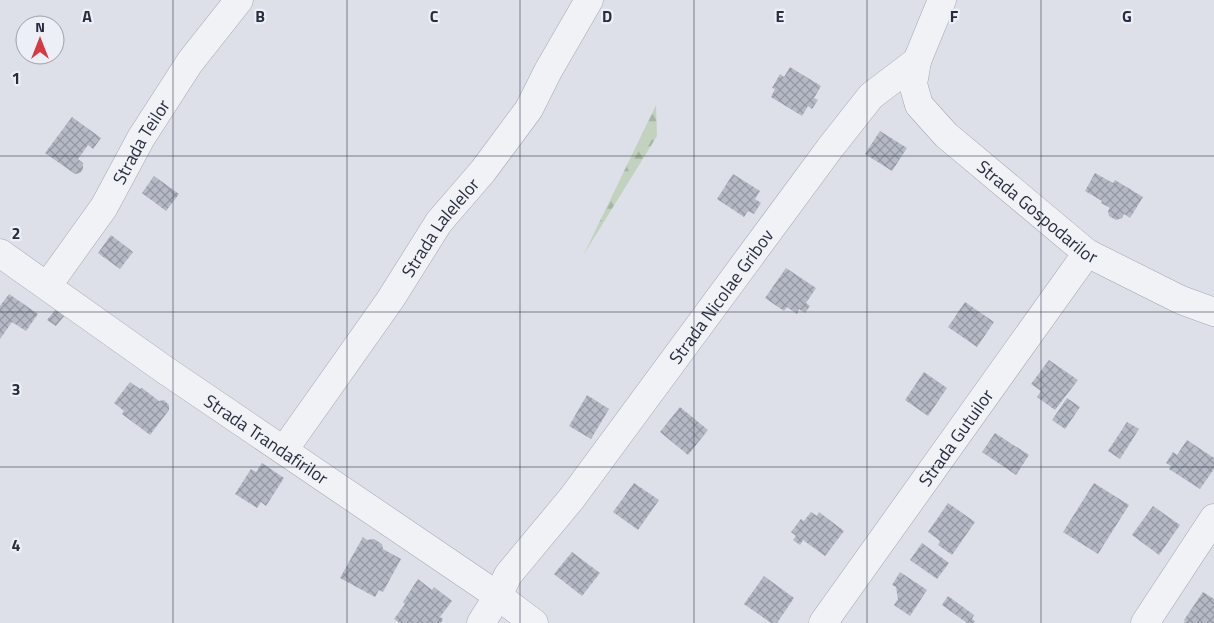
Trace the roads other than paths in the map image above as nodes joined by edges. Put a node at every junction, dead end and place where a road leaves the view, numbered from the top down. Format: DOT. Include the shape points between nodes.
graph roads {
  1 [pos="239,0"];
  2 [pos="589,0"];
  3 [pos="942,0"];
  4 [pos="917,61"];
  5 [pos="0,252"];
  6 [pos="1087,252"];
  7 [pos="48,285"];
  8 [pos="1214,312"];
  9 [pos="284,450"];
  10 [pos="1214,518"];
  11 [pos="498,596"];
  12 [pos="481,623"];
  13 [pos="534,623"];
  14 [pos="823,623"];
  15 [pos="1145,623"];
  1 -- 7 [label="street, Strada Teilor" via="190,62 141,138 104,207"];
  2 -- 9 [label="street, Strada Lalelelor" via="528,109 483,171 439,222 390,300"];
  3 -- 4 [label="street"];
  4 -- 6 [label="street, Strada Gospodarilor" via="913,84 919,105 940,129"];
  4 -- 11 [label="street, Strada Nicolae Gribov" via="871,96 830,148 572,498 508,575"];
  5 -- 7 [label="street, Strada Trandafirilor"];
  6 -- 8 [label="street, Strada Gospodarilor" via="1181,300"];
  6 -- 14 [label="street, Strada Gutuilor"];
  7 -- 9 [label="street, Strada Trandafirilor" via="165,370"];
  9 -- 11 [label="street, Strada Trandafirilor"];
  10 -- 15 [label="street"];
  11 -- 12 [label="street, Strada Nicolae Gribov"];
  11 -- 13 [label="street, Strada Trandafirilor"];
}
